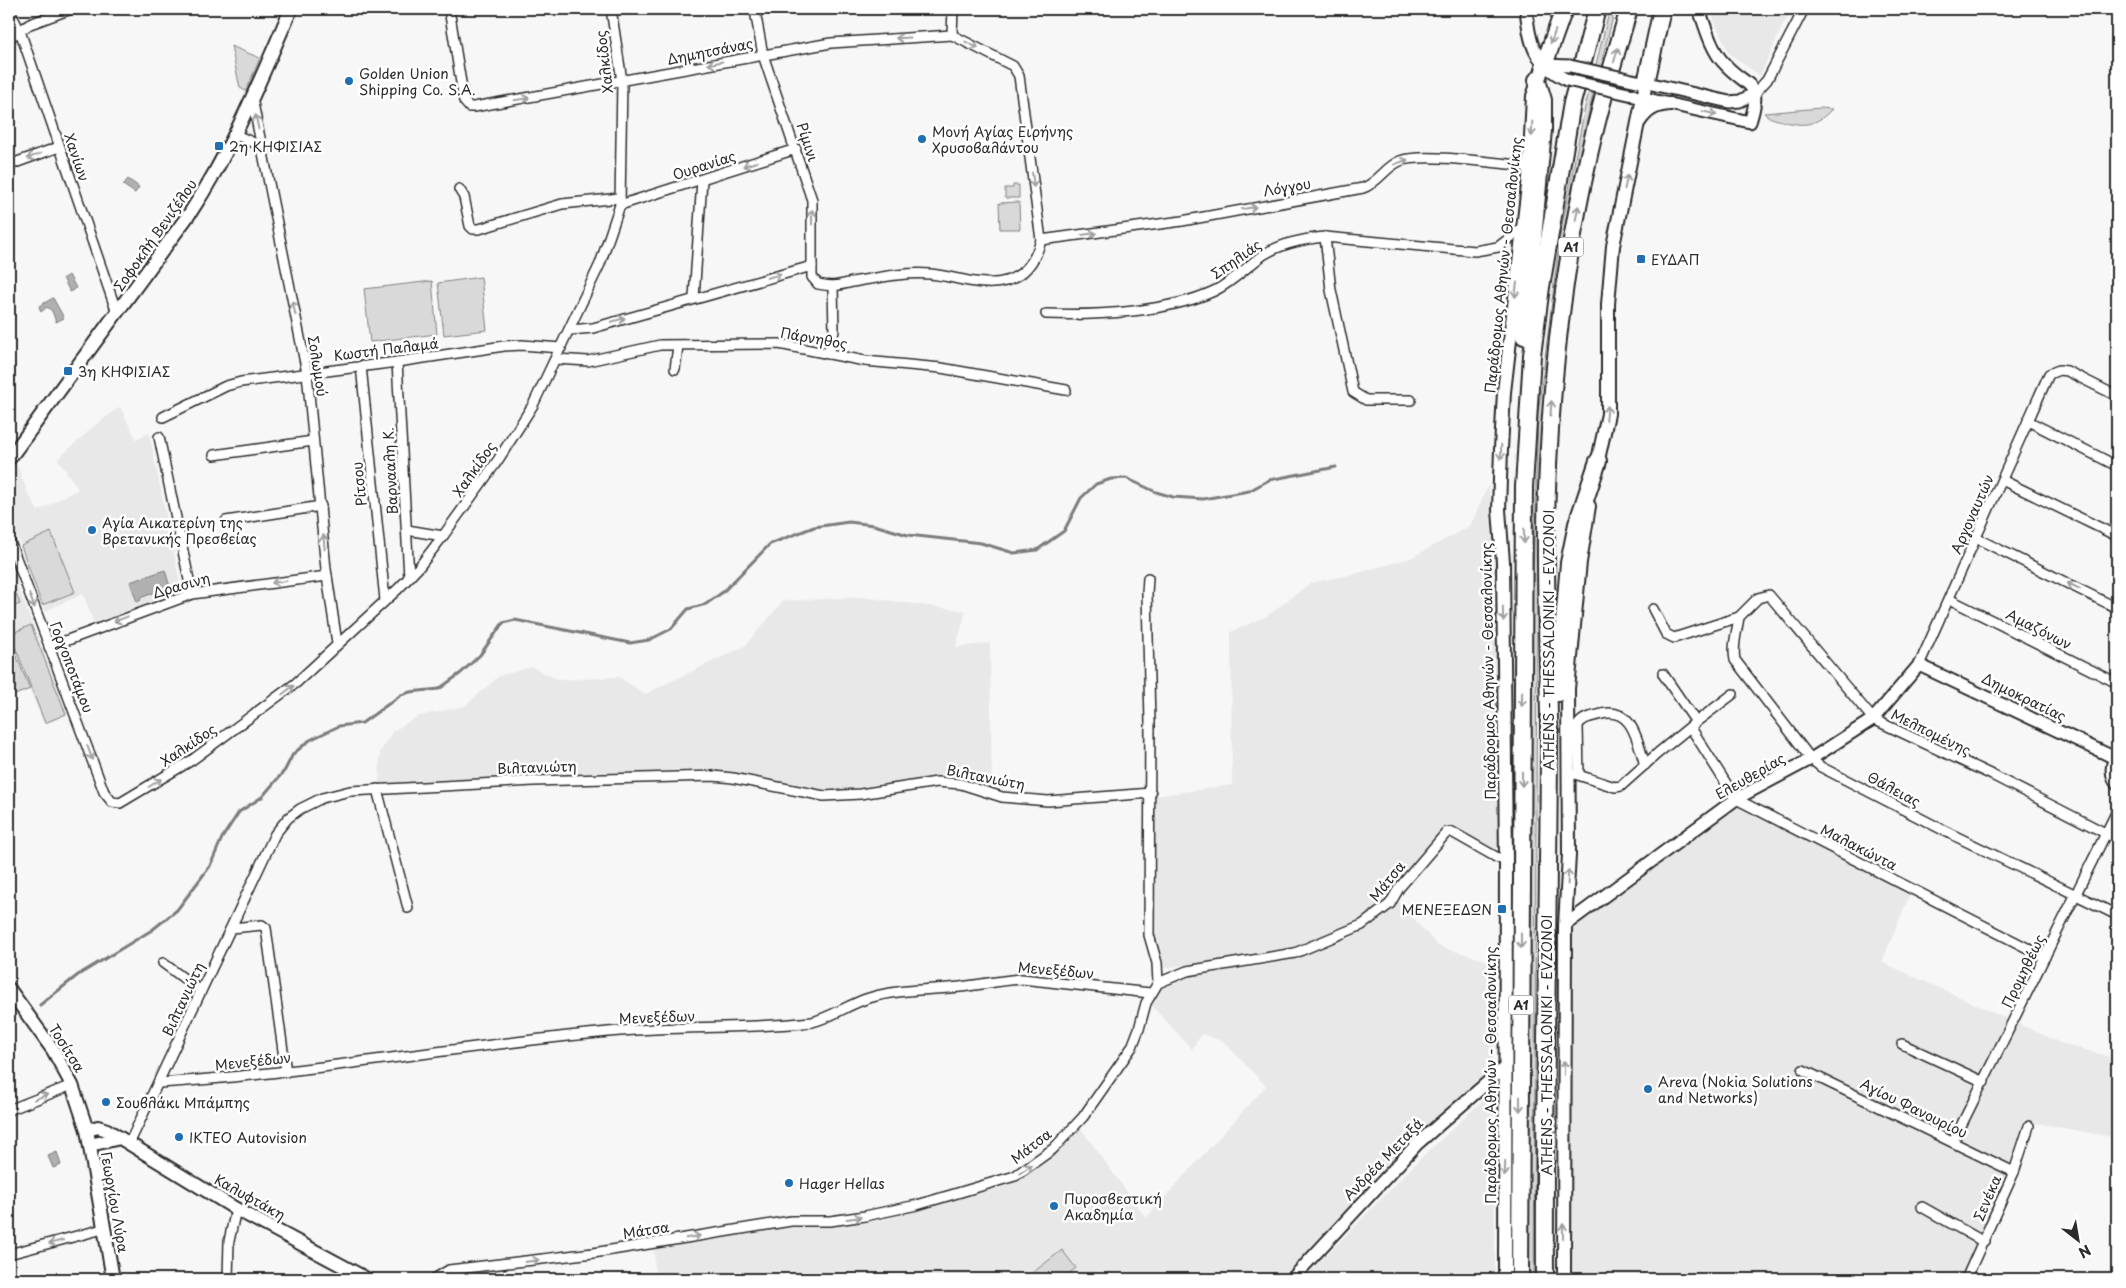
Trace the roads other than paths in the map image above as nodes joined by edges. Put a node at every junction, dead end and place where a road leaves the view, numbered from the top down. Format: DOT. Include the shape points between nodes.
graph roads {
  1 [pos="71,9"];
  2 [pos="291,9"];
  3 [pos="449,9"];
  4 [pos="611,9"];
  5 [pos="953,9"];
  6 [pos="1526,9"];
  7 [pos="1564,9"];
  8 [pos="1597,9"];
  9 [pos="1629,9"];
  10 [pos="1662,9"];
  11 [pos="1699,9"];
  12 [pos="1804,9"];
  13 [pos="9,10"];
  14 [pos="755,11"];
  15 [pos="20,31"];
  16 [pos="952,35"];
  17 [pos="9,38"];
  18 [pos="763,55"];
  19 [pos="1544,65"];
  20 [pos="1537,80"];
  21 [pos="622,81"];
  22 [pos="1640,89"];
  23 [pos="1755,93"];
  24 [pos="252,97"];
  25 [pos="1670,104"];
  26 [pos="1639,122"];
  27 [pos="234,134"];
  28 [pos="59,147"];
  29 [pos="263,147"];
  30 [pos="796,149"];
  31 [pos="9,165"];
  32 [pos="1530,166"];
  33 [pos="702,180"];
  34 [pos="459,189"];
  35 [pos="620,201"];
  36 [pos="1524,227"];
  37 [pos="1325,237"];
  38 [pos="1040,240"];
  39 [pos="812,266"];
  40 [pos="833,287"];
  41 [pos="694,298"];
  42 [pos="117,314"];
  43 [pos="1046,314"];
  44 [pos="570,330"];
  45 [pos="678,346"];
  46 [pos="561,348"];
  47 [pos="828,354"];
  48 [pos="556,359"];
  49 [pos="397,362"];
  50 [pos="361,366"];
  51 [pos="675,369"];
  52 [pos="307,373"];
  53 [pos="1066,390"];
  54 [pos="2117,396"];
  55 [pos="1411,400"];
  56 [pos="163,417"];
  57 [pos="2028,421"];
  58 [pos="1528,436"];
  59 [pos="159,437"];
  60 [pos="313,441"];
  61 [pos="214,455"];
  62 [pos="9,459"];
  63 [pos="1598,461"];
  64 [pos="2117,466"];
  65 [pos="2002,480"];
  66 [pos="321,506"];
  67 [pos="226,521"];
  68 [pos="407,530"];
  69 [pos="443,536"];
  70 [pos="2117,536"];
  71 [pos="1976,538"];
  72 [pos="9,540"];
  73 [pos="327,576"];
  74 [pos="409,577"];
  75 [pos="1148,578"];
  76 [pos="192,594"];
  77 [pos="1949,599"];
  78 [pos="385,600"];
  79 [pos="2117,608"];
  80 [pos="1653,609"];
  81 [pos="1739,617"];
  82 [pos="337,643"];
  83 [pos="49,646"];
  84 [pos="1919,665"];
  85 [pos="1663,674"];
  86 [pos="2117,683"];
  87 [pos="1734,694"];
  88 [pos="1873,719"];
  89 [pos="1693,725"];
  90 [pos="1549,749"];
  91 [pos="2116,756"];
  92 [pos="1810,759"];
  93 [pos="1645,766"];
  94 [pos="1573,773"];
  95 [pos="2117,784"];
  96 [pos="377,789"];
  97 [pos="1151,793"];
  98 [pos="1736,799"];
  99 [pos="112,802"];
  100 [pos="2117,811"];
  101 [pos="2106,834"];
  102 [pos="2117,839"];
  103 [pos="1506,861"];
  104 [pos="2076,895"];
  105 [pos="408,908"];
  106 [pos="2117,915"];
  107 [pos="1565,925"];
  108 [pos="232,928"];
  109 [pos="2045,957"];
  110 [pos="163,963"];
  111 [pos="1158,983"];
  112 [pos="9,989"];
  113 [pos="202,991"];
  114 [pos="1150,993"];
  115 [pos="1902,1044"];
  116 [pos="1504,1068"];
  117 [pos="1803,1070"];
  118 [pos="286,1072"];
  119 [pos="1984,1082"];
  120 [pos="160,1084"];
  121 [pos="72,1085"];
  122 [pos="9,1110"];
  123 [pos="2029,1126"];
  124 [pos="87,1130"];
  125 [pos="125,1141"];
  126 [pos="1953,1142"];
  127 [pos="90,1145"];
  128 [pos="2014,1172"];
  129 [pos="1922,1207"];
  130 [pos="236,1209"];
  131 [pos="103,1229"];
  132 [pos="1984,1242"];
  133 [pos="9,1254"];
  134 [pos="113,1279"];
  135 [pos="228,1279"];
  136 [pos="367,1279"];
  137 [pos="434,1279"];
  138 [pos="1292,1279"];
  139 [pos="1505,1279"];
  140 [pos="1520,1279"];
  141 [pos="1545,1279"];
  142 [pos="1564,1279"];
  143 [pos="1966,1279"];
  1 -- 15 [label="street"];
  2 -- 24 [label="main road, Σοφοκλή Βενιζέλου"];
  3 -- 21 [label="street, Δημητσάνας, one-way" via="464,101 468,107"];
  4 -- 21 [label="street, Χαλκίδος"];
  5 -- 16 [label="street"];
  6 -- 19 [label="street" via="1534,50"];
  7 -- 19 [label="highway, one-way"];
  8 -- 58 [label="highway, ATHENS - THESSALONIKI - EVZONOI / Α1" via="1572,103 1541,287 1532,354"];
  90 -- 9 [label="highway, ATHENS - THESSALONIKI - EVZONOI / Α1, one-way" via="1547,492 1556,356 1572,235 1599,111"];
  10 -- 22 [label="highway"];
  11 -- 23 [label="street" via="1722,62 1746,81"];
  12 -- 23 [label="street" via="1767,80"];
  13 -- 15 [label="street, Χανίων"];
  14 -- 18 [label="street, Ρίμινι"];
  15 -- 17 [label="street"];
  15 -- 28 [label="street, Χανίων"];
  16 -- 18 [label="street, Δημητσάνας, one-way" via="831,42"];
  16 -- 38 [label="street, one-way" via="1013,66 1018,73"];
  18 -- 21 [label="street, Δημητσάνας, one-way"];
  18 -- 30 [label="street, Ρίμινι"];
  19 -- 20 [label="main road, Παράδρομος Αθηνών - Θεσσαλονίκης"];
  19 -- 22 [label="street, bridge" via="1570,66"];
  19 -- 22 [label="street, bridge" via="1567,80"];
  20 -- 32 [label="main road, Παράδρομος Αθηνών - Θεσσαλονίκης, one-way" via="1533,96"];
  20 -- 58 [label="highway" via="1544,100 1523,356 1523,413"];
  21 -- 35 [label="street, Χαλκίδος"];
  22 -- 23 [label="street" via="1729,102 1740,101"];
  22 -- 25 [label="street"];
  22 -- 26 [label="main road"];
  25 -- 23 [label="street, one-way" via="1750,122 1755,108"];
  24 -- 27 [label="main road, Σοφοκλή Βενιζέλου"];
  29 -- 24 [label="street, Σολωμού, one-way"];
  25 -- 26 [label="main road" via="1651,108"];
  63 -- 26 [label="main road, one-way" via="1608,414 1608,304 1613,246"];
  27 -- 29 [label="street"];
  27 -- 42 [label="main road, Σοφοκλή Βενιζέλου" via="202,196"];
  28 -- 31 [label="street, one-way"];
  28 -- 42 [label="street, Χανίων"];
  52 -- 29 [label="street, Σολωμού, one-way"];
  30 -- 33 [label="street, Ουρανίας, one-way"];
  39 -- 30 [label="street, Ρίμινι, one-way" via="812,200"];
  32 -- 36 [label="main road, Παράδρομος Αθηνών - Θεσσαλονίκης"];
  38 -- 32 [label="street, Λόγγου, one-way" via="1182,221 1363,188 1390,166 1411,158"];
  33 -- 35 [label="street, Ουρανίας"];
  33 -- 41 [label="street"];
  34 -- 35 [label="street, Ουρανίας" via="473,229 562,204"];
  35 -- 44 [label="street, Χαλκίδος" via="600,264"];
  36 -- 37 [label="street, Σπηλιάς" via="1498,246 1475,251"];
  36 -- 103 [label="main road, Παράδρομος Αθηνών - Θεσσαλονίκης, one-way" via="1504,392 1500,476"];
  37 -- 43 [label="street, Σπηλιάς" via="1305,238 1278,248 1262,256 1235,280 1185,301 1083,315"];
  37 -- 55 [label="street" via="1331,290 1353,392 1366,400"];
  38 -- 40 [label="street" via="1030,266 1007,281 987,282 915,274"];
  39 -- 40 [label="street, Ρίμινι" via="812,277 818,284"];
  41 -- 39 [label="street, one-way"];
  40 -- 47 [label="street" via="834,331"];
  44 -- 41 [label="street, one-way" via="592,328"];
  42 -- 62 [label="main road, Σοφοκλή Βενιζέλου"];
  44 -- 46 [label="street, Χαλκίδος"];
  45 -- 47 [label="street, Πάρνηθος" via="779,344"];
  45 -- 48 [label="street, Πάρνηθος" via="645,348 588,361"];
  45 -- 51 [label="street"];
  46 -- 48 [label="street, Χαλκίδος"];
  46 -- 49 [label="street, Κωστή Παλαμά" via="504,346"];
  47 -- 53 [label="street, Πάρνηθος" via="941,368"];
  48 -- 69 [label="street, Χαλκίδος" via="498,460"];
  49 -- 50 [label="street, Κωστή Παλαμά"];
  49 -- 68 [label="street, Βαρνααλη Κ."];
  50 -- 52 [label="street, Κωστή Παλαμά"];
  50 -- 78 [label="street, Ρίτσου"];
  52 -- 56 [label="street, Κωστή Παλαμά" via="226,386"];
  52 -- 60 [label="street, Σολωμού"];
  54 -- 57 [label="street, Αργοναυτών" via="2059,370 2049,374"];
  57 -- 64 [label="street"];
  57 -- 65 [label="street, Αργοναυτών"];
  58 -- 140 [label="highway, ATHENS - THESSALONIKI - EVZONOI / Α1, one-way" via="1524,487"];
  59 -- 76 [label="street"];
  60 -- 61 [label="street"];
  60 -- 66 [label="street, Σολωμού"];
  63 -- 90 [label="highway" via="1577,524 1569,563 1558,694"];
  63 -- 94 [label="main road" via="1580,562 1568,689"];
  65 -- 70 [label="street"];
  65 -- 71 [label="street, Αργοναυτών"];
  66 -- 67 [label="street"];
  73 -- 66 [label="street, Σολωμού, one-way"];
  68 -- 69 [label="street"];
  68 -- 74 [label="street, Βαρνααλη Κ."];
  69 -- 74 [label="street, Χαλκίδος"];
  71 -- 77 [label="street, Αργοναυτών"];
  79 -- 71 [label="street, one-way"];
  72 -- 83 [label="street, Γοργοποτάμου, one-way"];
  73 -- 76 [label="street, Δρασινη, one-way"];
  73 -- 82 [label="street, Σολωμού"];
  74 -- 78 [label="street, Χαλκίδος"];
  75 -- 97 [label="street"];
  76 -- 83 [label="street, Δρασινη, one-way"];
  77 -- 84 [label="street, Αργοναυτών"];
  77 -- 86 [label="street, Αμαζόνων"];
  78 -- 82 [label="street, Χαλκίδος"];
  80 -- 81 [label="street" via="1666,634 1674,638"];
  81 -- 88 [label="street, Μελπομένης" via="1764,594 1773,598"];
  81 -- 92 [label="street, Θάλειας" via="1732,649 1734,660"];
  99 -- 82 [label="street, Χαλκίδος, one-way" via="120,803 192,760 296,684"];
  83 -- 99 [label="street, Γοργοποτάμου, one-way" via="104,792"];
  84 -- 88 [label="street, Ελευθερίας"];
  84 -- 91 [label="street, Δημοκρατίας"];
  85 -- 89 [label="street, Μαλακώντα"];
  87 -- 89 [label="street"];
  88 -- 92 [label="street, Ελευθερίας"];
  88 -- 101 [label="street, Μελπομένης"];
  89 -- 93 [label="street"];
  89 -- 98 [label="street, Μαλακώντα"];
  90 -- 141 [label="highway, ATHENS - THESSALONIKI - EVZONOI / Α1"];
  91 -- 95 [label="street" via="2112,772"];
  92 -- 98 [label="street, Ελευθερίας"];
  92 -- 104 [label="street, Θάλειας" via="1949,833"];
  93 -- 94 [label="street" via="1621,786 1615,787"];
  93 -- 94 [label="street" via="1629,723 1622,715 1610,711 1582,720 1578,725"];
  107 -- 94 [label="main road, one-way"];
  96 -- 97 [label="street, Βιλτανιώτη" via="713,776 824,796 936,782 961,784 1002,797 1048,802"];
  96 -- 105 [label="street"];
  96 -- 108 [label="street, Βιλτανιώτη" via="335,794 288,818 275,834"];
  97 -- 111 [label="street" via="1149,935 1157,963"];
  98 -- 107 [label="street, Ελευθερίας"];
  98 -- 109 [label="street, Μαλακώντα"];
  100 -- 101 [label="street, Προμηθέως"];
  101 -- 102 [label="street, Μελπομένης"];
  101 -- 104 [label="street, Προμηθέως"];
  103 -- 111 [label="street, Μάτσα" via="1447,832 1399,888 1390,904 1362,925 1296,953 1186,970"];
  103 -- 116 [label="main road, Παράδρομος Αθηνών - Θεσσαλονίκης"];
  104 -- 106 [label="street, Θάλειας"];
  104 -- 109 [label="street, Προμηθέως"];
  142 -- 107 [label="main road, one-way"];
  108 -- 113 [label="street, Βιλτανιώτη"];
  108 -- 118 [label="street" via="262,925 266,928"];
  109 -- 119 [label="street, Προμηθέως"];
  110 -- 113 [label="street"];
  111 -- 114 [label="street, Μάτσα"];
  112 -- 121 [label="main road, Τοσίτσα" via="53,1050"];
  113 -- 120 [label="street, Βιλτανιώτη"];
  114 -- 118 [label="street, Μενεξέδων" via="1005,980 884,994 812,1022 622,1031"];
  137 -- 114 [label="street, Μάτσα, one-way" via="449,1270 593,1253 791,1221 830,1221 865,1216 926,1203 1015,1176 1053,1148 1083,1117 1132,1047"];
  115 -- 119 [label="street"];
  116 -- 138 [label="street, Ανδρέα Μεταξά" via="1418,1143"];
  116 -- 139 [label="main road, Παράδρομος Αθηνών - Θεσσαλονίκης, one-way"];
  117 -- 126 [label="street, Αγίου Φανουρίου"];
  118 -- 120 [label="street, Μενεξέδων"];
  119 -- 126 [label="street, Προμηθέως"];
  120 -- 125 [label="street, Βιλτανιώτη"];
  122 -- 121 [label="street, one-way"];
  121 -- 124 [label="main road, Τοσίτσα"];
  123 -- 128 [label="street, Σενέκα"];
  124 -- 125 [label="main road, Καλυφτάκη" via="102,1128"];
  124 -- 127 [label="main road, Γεωργίου Λύρα"];
  125 -- 127 [label="main road"];
  125 -- 130 [label="main road, Καλυφτάκη"];
  126 -- 128 [label="street, Αγίου Φανουρίου"];
  127 -- 131 [label="main road, Γεωργίου Λύρα"];
  128 -- 132 [label="street, Σενέκα"];
  129 -- 132 [label="street"];
  130 -- 135 [label="street" via="229,1241"];
  130 -- 136 [label="main road, Καλυφτάκη"];
  131 -- 133 [label="street, one-way"];
  131 -- 134 [label="main road, Γεωργίου Λύρα"];
  132 -- 143 [label="street, Σενέκα"];
}
